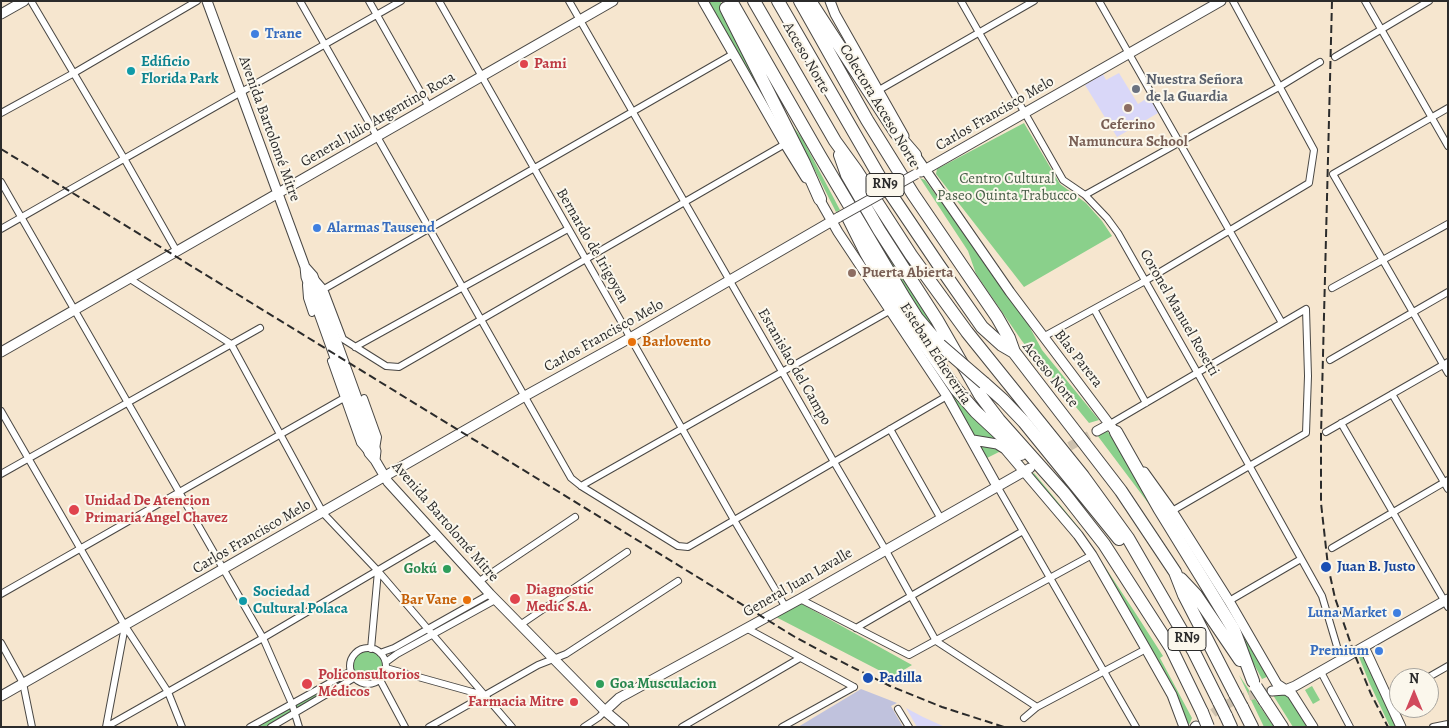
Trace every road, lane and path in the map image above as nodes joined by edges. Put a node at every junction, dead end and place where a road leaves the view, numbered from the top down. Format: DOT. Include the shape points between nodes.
graph roads {
  1 [pos="24,1"];
  2 [pos="31,1"];
  3 [pos="197,1"];
  4 [pos="207,1"];
  5 [pos="300,1"];
  6 [pos="369,1"];
  7 [pos="401,1"];
  8 [pos="439,1"];
  9 [pos="569,1"];
  10 [pos="613,1"];
  11 [pos="703,1"];
  12 [pos="723,1"];
  13 [pos="731,1"];
  14 [pos="754,1"];
  15 [pos="778,1"];
  16 [pos="800,1"];
  17 [pos="810,1"];
  18 [pos="830,1"];
  19 [pos="961,1"];
  20 [pos="1034,1"];
  21 [pos="1099,1"];
  22 [pos="1221,1"];
  23 [pos="1233,1"];
  24 [pos="1365,1"];
  25 [pos="1429,1"];
  26 [pos="1,14"];
  27 [pos="377,16"];
  28 [pos="580,19"];
  29 [pos="1382,30"];
  30 [pos="979,32"];
  31 [pos="325,45"];
  32 [pos="1129,52"];
  33 [pos="734,54"];
  34 [pos="1335,57"];
  35 [pos="1320,62"];
  36 [pos="74,73"];
  37 [pos="481,76"];
  38 [pos="1278,87"];
  39 [pos="879,90"];
  40 [pos="241,93"];
  41 [pos="429,107"];
  42 [pos="1448,108"];
  43 [pos="632,112"];
  44 [pos="1,113"];
  45 [pos="1024,113"];
  46 [pos="1432,117"];
  47 [pos="377,136"];
  48 [pos="835,141"];
  49 [pos="1180,143"];
  50 [pos="785,144"];
  51 [pos="1448,146"];
  52 [pos="915,155"];
  53 [pos="820,156"];
  54 [pos="125,160"];
  55 [pos="533,168"];
  56 [pos="920,172"];
  57 [pos="1,182"];
  58 [pos="278,193"];
  59 [pos="1085,195"];
  60 [pos="820,199"];
  61 [pos="684,202"];
  62 [pos="22,217"];
  63 [pos="835,219"];
  64 [pos="1448,224"];
  65 [pos="429,227"];
  66 [pos="568,228"];
  67 [pos="1,229"];
  68 [pos="1230,230"];
  69 [pos="176,250"];
  70 [pos="586,259"];
  71 [pos="1383,261"];
  72 [pos="310,277"];
  73 [pos="130,279"];
  74 [pos="730,280"];
  75 [pos="1145,281"];
  76 [pos="463,288"];
  77 [pos="1332,288"];
  78 [pos="324,289"];
  79 [pos="1448,292"];
  80 [pos="1094,308"];
  81 [pos="76,310"];
  82 [pos="891,310"];
  83 [pos="1413,312"];
  84 [pos="312,313"];
  85 [pos="482,319"];
  86 [pos="1282,323"];
  87 [pos="260,328"];
  88 [pos="1043,337"];
  89 [pos="630,338"];
  90 [pos="231,344"];
  91 [pos="355,347"];
  92 [pos="1,352"];
  93 [pos="1014,352"];
  94 [pos="1330,360"];
  95 [pos="331,361"];
  96 [pos="1446,363"];
  97 [pos="783,371"];
  98 [pos="1198,372"];
  99 [pos="1448,373"];
  100 [pos="1392,394"];
  101 [pos="525,396"];
  102 [pos="947,396"];
  103 [pos="344,398"];
  104 [pos="364,398"];
  105 [pos="128,402"];
  106 [pos="1146,403"];
  107 [pos="1,410"];
  108 [pos="1341,422"];
  109 [pos="1113,428"];
  110 [pos="682,429"];
  111 [pos="890,429"];
  112 [pos="1097,431"];
  113 [pos="1326,432"];
  114 [pos="279,434"];
  115 [pos="972,440"];
  116 [pos="374,454"];
  117 [pos="29,459"];
  118 [pos="834,462"];
  119 [pos="1250,467"];
  120 [pos="1027,469"];
  121 [pos="1,474"];
  122 [pos="385,477"];
  123 [pos="1048,477"];
  124 [pos="1447,484"];
  125 [pos="581,486"];
  126 [pos="997,486"];
  127 [pos="179,491"];
  128 [pos="1172,511"];
  129 [pos="323,513"];
  130 [pos="1392,513"];
  131 [pos="576,517"];
  132 [pos="941,519"];
  133 [pos="734,520"];
  134 [pos="1023,531"];
  135 [pos="436,536"];
  136 [pos="80,548"];
  137 [pos="1332,548"];
  138 [pos="885,549"];
  139 [pos="627,552"];
  140 [pos="1092,556"];
  141 [pos="1301,559"];
  142 [pos="224,569"];
  143 [pos="378,571"];
  144 [pos="1174,572"];
  145 [pos="1050,578"];
  146 [pos="1151,578"];
  147 [pos="678,581"];
  148 [pos="478,582"];
  149 [pos="1,594"];
  150 [pos="912,596"];
  151 [pos="492,597"];
  152 [pos="800,599"];
  153 [pos="1229,601"];
  154 [pos="1446,602"];
  155 [pos="785,606"];
  156 [pos="520,625"];
  157 [pos="125,626"];
  158 [pos="746,628"];
  159 [pos="856,628"];
  160 [pos="430,632"];
  161 [pos="263,638"];
  162 [pos="936,641"];
  163 [pos="1,643"];
  164 [pos="1364,647"];
  165 [pos="1146,648"];
  166 [pos="371,649"];
  167 [pos="380,653"];
  168 [pos="800,658"];
  169 [pos="554,659"];
  170 [pos="1341,660"];
  171 [pos="386,665"];
  172 [pos="351,671"];
  173 [pos="1104,671"];
  174 [pos="1321,672"];
  175 [pos="354,678"];
  176 [pos="380,680"];
  177 [pos="23,683"];
  178 [pos="1255,684"];
  179 [pos="1284,690"];
  180 [pos="168,692"];
  181 [pos="1,696"];
  182 [pos="484,696"];
  183 [pos="1268,696"];
  184 [pos="1389,700"];
  185 [pos="292,704"];
  186 [pos="1037,708"];
  187 [pos="898,709"];
  188 [pos="605,711"];
  189 [pos="295,714"];
  190 [pos="1024,718"];
  191 [pos="1228,721"];
  192 [pos="1448,724"];
  193 [pos="32,727"];
  194 [pos="107,727"];
  195 [pos="182,727"];
  196 [pos="250,727"];
  197 [pos="272,727"];
  198 [pos="299,727"];
  199 [pos="405,727"];
  200 [pos="429,727"];
  201 [pos="512,727"];
  202 [pos="584,727"];
  203 [pos="624,727"];
  204 [pos="682,727"];
  205 [pos="782,727"];
  206 [pos="909,727"];
  207 [pos="1136,727"];
  208 [pos="1184,727"];
  209 [pos="1208,727"];
  210 [pos="1252,727"];
  211 [pos="1282,727"];
  212 [pos="1313,727"];
  213 [pos="1350,727"];
  214 [pos="1433,727"];
  1 -- 26 [label="street"];
  2 -- 36 [label="street"];
  3 -- 36 [label="street"];
  4 -- 40 [label="street, Avenida Bartolomé Mitre"];
  5 -- 31 [label="street"];
  6 -- 27 [label="street"];
  7 -- 27 [label="street"];
  8 -- 37 [label="street, Bernardo de Irigoyen"];
  9 -- 28 [label="street, Estanislao del Campo"];
  10 -- 28 [label="street, General Julio Argentino Roca"];
  11 -- 33 [label="street, Esteban Echeverría"];
  12 -- 60 [label="highway"];
  13 -- 53 [label="highway"];
  14 -- 48 [label="highway, Acceso Norte / RN9"];
  15 -- 93 [label="highway, Acceso Norte / RN9" via="913,228 982,326"];
  16 -- 93 [label="highway, Colectora Acceso Norte" via="867,120 997,318"];
  17 -- 52 [label="highway" via="896,132"];
  18 -- 39 [label="street, Blas Parera"];
  19 -- 30 [label="street, Coronel Manuel Rosetti"];
  20 -- 30 [label="street"];
  21 -- 32 [label="street"];
  22 -- 32 [label="street, Carlos Francisco Melo"];
  23 -- 38 [label="street"];
  24 -- 29 [label="street"];
  25 -- 29 [label="street"];
  27 -- 31 [label="street"];
  27 -- 41 [label="street"];
  28 -- 37 [label="street, General Julio Argentino Roca"];
  28 -- 43 [label="street, Estanislao del Campo"];
  29 -- 34 [label="street"];
  29 -- 46 [label="street"];
  30 -- 39 [label="street"];
  30 -- 45 [label="street, Coronel Manuel Rosetti"];
  31 -- 40 [label="street"];
  31 -- 47 [label="street"];
  32 -- 45 [label="street, Carlos Francisco Melo"];
  32 -- 49 [label="street"];
  33 -- 43 [label="street"];
  33 -- 50 [label="street, Esteban Echeverría"];
  35 -- 38 [label="street"];
  36 -- 44 [label="street"];
  36 -- 54 [label="street"];
  37 -- 41 [label="street, General Julio Argentino Roca"];
  37 -- 55 [label="street, Bernardo de Irigoyen"];
  38 -- 49 [label="street"];
  38 -- 68 [label="street" via="1314,150 1309,183"];
  39 -- 52 [label="street, Blas Parera"];
  40 -- 54 [label="street"];
  40 -- 58 [label="street, Avenida Bartolomé Mitre"];
  41 -- 47 [label="street, General Julio Argentino Roca"];
  42 -- 46 [label="street"];
  43 -- 55 [label="street"];
  43 -- 61 [label="street, Estanislao del Campo"];
  45 -- 56 [label="street, Carlos Francisco Melo"];
  45 -- 59 [label="street, Coronel Manuel Rosetti" via="1063,180"];
  46 -- 51 [label="street"];
  46 -- 71 [label="street" via="1334,174"];
  47 -- 58 [label="street, General Julio Argentino Roca"];
  47 -- 65 [label="street"];
  48 -- 123 [label="highway" via="847,176 938,320 980,395"];
  48 -- 146 [label="highway, Acceso Norte / RN9" via="937,292 1104,505"];
  49 -- 59 [label="street"];
  49 -- 68 [label="street"];
  50 -- 60 [label="street, Esteban Echeverría"];
  50 -- 61 [label="street"];
  52 -- 56 [label="street, Blas Parera"];
  53 -- 123 [label="highway" via="892,298 956,389 1011,447"];
  53 -- 146 [label="highway, bridge" via="917,318 940,346 1003,400 1029,428"];
  54 -- 62 [label="street"];
  54 -- 69 [label="street"];
  55 -- 65 [label="street"];
  55 -- 66 [label="street, Bernardo de Irigoyen"];
  56 -- 63 [label="street, Carlos Francisco Melo, bridge"];
  56 -- 88 [label="street, Blas Parera"];
  57 -- 62 [label="street"];
  58 -- 69 [label="street, General Julio Argentino Roca"];
  58 -- 72 [label="street, Avenida Bartolomé Mitre"];
  59 -- 75 [label="street, Coronel Manuel Rosetti" via="1107,218"];
  60 -- 63 [label="street, Esteban Echeverría"];
  61 -- 70 [label="street"];
  61 -- 74 [label="street, Estanislao del Campo"];
  62 -- 67 [label="street"];
  62 -- 81 [label="street"];
  63 -- 74 [label="street, Carlos Francisco Melo"];
  63 -- 82 [label="street, Esteban Echeverría"];
  64 -- 71 [label="street"];
  65 -- 76 [label="street"];
  65 -- 78 [label="street"];
  66 -- 70 [label="street, Bernardo de Irigoyen"];
  66 -- 76 [label="street"];
  68 -- 75 [label="street"];
  68 -- 86 [label="street"];
  69 -- 73 [label="street, General Julio Argentino Roca"];
  70 -- 85 [label="street"];
  70 -- 89 [label="street, Bernardo de Irigoyen"];
  71 -- 77 [label="street"];
  71 -- 83 [label="street"];
  72 -- 78 [label="street"];
  72 -- 84 [label="street" via="307,298"];
  72 -- 116 [label="street, Avenida Bartolomé Mitre"];
  73 -- 81 [label="street, General Julio Argentino Roca"];
  73 -- 90 [label="street"];
  74 -- 89 [label="street, Carlos Francisco Melo"];
  74 -- 97 [label="street, Estanislao del Campo"];
  75 -- 80 [label="street"];
  75 -- 98 [label="street, Coronel Manuel Rosetti"];
  76 -- 85 [label="street"];
  76 -- 91 [label="street"];
  78 -- 91 [label="street" via="343,339"];
  79 -- 83 [label="street"];
  80 -- 88 [label="street"];
  80 -- 106 [label="street"];
  81 -- 92 [label="street, General Julio Argentino Roca"];
  81 -- 105 [label="street"];
  82 -- 97 [label="street"];
  82 -- 102 [label="street, Esteban Echeverría"];
  83 -- 94 [label="street"];
  83 -- 96 [label="street"];
  85 -- 91 [label="street" via="394,368"];
  85 -- 101 [label="street"];
  86 -- 98 [label="street"];
  86 -- 119 [label="street" via="1306,309 1306,433"];
  87 -- 90 [label="street"];
  88 -- 109 [label="street, Blas Parera"];
  89 -- 101 [label="street, Carlos Francisco Melo"];
  89 -- 110 [label="street, Bernardo de Irigoyen"];
  90 -- 105 [label="street"];
  90 -- 114 [label="street"];
  93 -- 144 [label="highway, Acceso Norte / RN9" via="1121,491"];
  95 -- 103 [label="street"];
  96 -- 99 [label="street"];
  96 -- 100 [label="street"];
  97 -- 110 [label="street"];
  97 -- 118 [label="street, Estanislao del Campo"];
  98 -- 106 [label="street"];
  98 -- 119 [label="street, Coronel Manuel Rosetti"];
  100 -- 108 [label="street"];
  100 -- 124 [label="street"];
  101 -- 122 [label="street, Carlos Francisco Melo"];
  101 -- 125 [label="street" via="571,478"];
  102 -- 111 [label="street"];
  102 -- 115 [label="street, Esteban Echeverría"];
  103 -- 114 [label="street"];
  103 -- 116 [label="street" via="360,444"];
  104 -- 116 [label="street" via="378,437"];
  105 -- 117 [label="street"];
  105 -- 127 [label="street"];
  106 -- 109 [label="street"];
  107 -- 117 [label="street"];
  108 -- 113 [label="street"];
  108 -- 130 [label="street"];
  109 -- 112 [label="street"];
  109 -- 128 [label="street, Blas Parera"];
  109 -- 178 [label="highway" via="1234,630"];
  110 -- 125 [label="street"];
  110 -- 133 [label="street, Bernardo de Irigoyen"];
  111 -- 118 [label="street"];
  111 -- 132 [label="street"];
  114 -- 127 [label="street"];
  114 -- 129 [label="street"];
  115 -- 120 [label="street" via="1001,446"];
  115 -- 126 [label="street, Esteban Echeverría"];
  116 -- 122 [label="street, Avenida Bartolomé Mitre"];
  117 -- 121 [label="street"];
  117 -- 136 [label="street"];
  118 -- 133 [label="street"];
  118 -- 138 [label="street, Estanislao del Campo"];
  119 -- 128 [label="street"];
  119 -- 141 [label="street, Coronel Manuel Rosetti"];
  120 -- 126 [label="street, General Juan Lavalle"];
  120 -- 140 [label="street"];
  122 -- 129 [label="street, Carlos Francisco Melo"];
  122 -- 135 [label="street, Avenida Bartolomé Mitre"];
  123 -- 209 [label="highway, bridge" via="1083,516 1117,563 1170,648"];
  124 -- 130 [label="street"];
  125 -- 133 [label="street" via="678,546 688,546"];
  126 -- 132 [label="street, General Juan Lavalle"];
  126 -- 134 [label="street, Esteban Echeverría"];
  127 -- 136 [label="street"];
  127 -- 142 [label="street"];
  128 -- 153 [label="street, Blas Parera"];
  129 -- 142 [label="street, Carlos Francisco Melo"];
  129 -- 143 [label="street"];
  130 -- 137 [label="street"];
  130 -- 154 [label="street"];
  131 -- 148 [label="street"];
  132 -- 138 [label="street, General Juan Lavalle"];
  133 -- 155 [label="street, Bernardo de Irigoyen"];
  134 -- 145 [label="street, Esteban Echeverría"];
  134 -- 150 [label="street"];
  135 -- 143 [label="street"];
  135 -- 148 [label="street, Avenida Bartolomé Mitre"];
  136 -- 149 [label="street"];
  136 -- 157 [label="street"];
  138 -- 150 [label="street, Estanislao del Campo"];
  138 -- 152 [label="street, General Juan Lavalle"];
  139 -- 156 [label="street"];
  140 -- 145 [label="street"];
  140 -- 165 [label="street"];
  141 -- 153 [label="street"];
  141 -- 170 [label="street, Coronel Manuel Rosetti" via="1322,596"];
  142 -- 157 [label="street, Carlos Francisco Melo"];
  142 -- 161 [label="street"];
  143 -- 160 [label="street"];
  143 -- 161 [label="street"];
  143 -- 166 [label="street"];
  144 -- 178 [label="highway" via="1196,595"];
  144 -- 210 [label="highway, Acceso Norte / RN9, bridge"];
  145 -- 162 [label="street"];
  145 -- 173 [label="street, Esteban Echeverría"];
  146 -- 191 [label="highway, Acceso Norte / RN9, bridge" via="1194,652"];
  147 -- 169 [label="street"];
  148 -- 151 [label="street, Avenida Bartolomé Mitre"];
  150 -- 159 [label="street"];
  150 -- 162 [label="street, Estanislao del Campo"];
  151 -- 156 [label="street, Avenida Bartolomé Mitre"];
  151 -- 160 [label="street"];
  152 -- 155 [label="street, General Juan Lavalle"];
  152 -- 159 [label="street"];
  153 -- 179 [label="street, Blas Parera" via="1277,684"];
  154 -- 164 [label="street"];
  155 -- 158 [label="street, General Juan Lavalle"];
  156 -- 169 [label="street, Avenida Bartolomé Mitre"];
  157 -- 177 [label="street, Carlos Francisco Melo"];
  157 -- 180 [label="street"];
  157 -- 194 [label="street"];
  158 -- 168 [label="street"];
  158 -- 188 [label="street, General Juan Lavalle" via="619,698"];
  159 -- 162 [label="street" via="909,655"];
  160 -- 167 [label="street"];
  160 -- 171 [label="street"];
  160 -- 182 [label="street"];
  161 -- 180 [label="street"];
  161 -- 185 [label="street"];
  162 -- 186 [label="street, Estanislao del Campo"];
  163 -- 177 [label="street"];
  164 -- 170 [label="street"];
  164 -- 184 [label="street"];
  165 -- 173 [label="street"];
  165 -- 208 [label="street" via="1172,695"];
  166 -- 167 [label="street"];
  166 -- 172 [label="street" via="354,655"];
  167 -- 171 [label="street"];
  168 -- 204 [label="street"];
  168 -- 205 [label="street" via="854,687"];
  169 -- 182 [label="street"];
  169 -- 188 [label="street, Avenida Bartolomé Mitre"];
  170 -- 174 [label="street"];
  171 -- 176 [label="street"];
  171 -- 182 [label="street"];
  172 -- 175 [label="street"];
  172 -- 185 [label="street"];
  173 -- 186 [label="street"];
  173 -- 207 [label="street, Esteban Echeverría"];
  174 -- 179 [label="street"];
  174 -- 213 [label="street"];
  175 -- 176 [label="street" via="364,684"];
  175 -- 189 [label="street"];
  176 -- 199 [label="street"];
  177 -- 181 [label="street, Carlos Francisco Melo"];
  177 -- 193 [label="street"];
  178 -- 183 [label="highway, bridge"];
  179 -- 183 [label="street"];
  179 -- 212 [label="street, Blas Parera" via="1292,694"];
  180 -- 194 [label="street"];
  180 -- 195 [label="street"];
  182 -- 200 [label="street"];
  182 -- 201 [label="street"];
  183 -- 211 [label="highway"];
  185 -- 189 [label="street"];
  185 -- 196 [label="street"];
  186 -- 190 [label="street"];
  187 -- 206 [label="street"];
  188 -- 202 [label="street, General Juan Lavalle"];
  188 -- 203 [label="street, Avenida Bartolomé Mitre"];
  189 -- 197 [label="street"];
  189 -- 198 [label="street"];
  192 -- 214 [label="street"];
}
